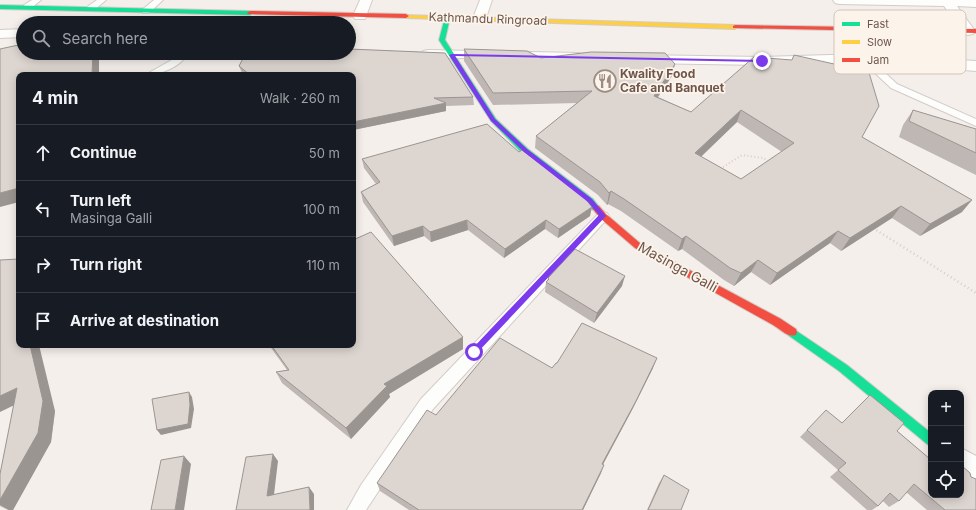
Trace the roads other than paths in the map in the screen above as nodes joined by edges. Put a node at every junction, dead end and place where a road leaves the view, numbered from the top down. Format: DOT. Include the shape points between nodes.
graph roads {
  1 [pos="37,0"];
  2 [pos="102,0"];
  3 [pos="159,0"];
  4 [pos="366,0"];
  5 [pos="486,0"];
  6 [pos="839,0"];
  7 [pos="931,0"];
  8 [pos="948,3"];
  9 [pos="976,3"];
  10 [pos="0,6"];
  11 [pos="27,7"];
  12 [pos="90,10"];
  13 [pos="954,10"];
  14 [pos="146,11"];
  15 [pos="360,16"];
  16 [pos="447,18"];
  17 [pos="480,18"];
  18 [pos="834,30"];
  19 [pos="16,33"];
  20 [pos="0,34"];
  21 [pos="412,53"];
  22 [pos="452,55"];
  23 [pos="595,58"];
  24 [pos="627,58"];
  25 [pos="834,59"];
  26 [pos="179,60"];
  27 [pos="966,65"];
  28 [pos="976,66"];
  29 [pos="156,72"];
  30 [pos="881,74"];
  31 [pos="976,122"];
  32 [pos="603,216"];
  33 [pos="928,438"];
  34 [pos="964,465"];
  35 [pos="976,475"];
  36 [pos="356,510"];
  1 -- 11 [label="lane"];
  2 -- 12 [label="lane"];
  3 -- 14 [label="lane"];
  4 -- 15 [label="street"];
  5 -- 17 [label="street"];
  6 -- 8 [label="street"];
  7 -- 8 [label="street"];
  8 -- 9 [label="street"];
  8 -- 13 [label="street"];
  10 -- 11 [label="main road, Kathmandu Ringroad"];
  11 -- 12 [label="main road, Kathmandu Ringroad"];
  12 -- 14 [label="main road, Kathmandu Ringroad"];
  14 -- 15 [label="main road, Kathmandu Ringroad"];
  15 -- 16 [label="main road, Kathmandu Ringroad"];
  16 -- 17 [label="main road, Kathmandu Ringroad"];
  16 -- 22 [label="main road, Masinga Galli" via="442,40"];
  17 -- 18 [label="main road, Kathmandu Ringroad"];
  19 -- 20 [label="street"];
  21 -- 22 [label="street"];
  22 -- 23 [label="street"];
  22 -- 32 [label="main road, Masinga Galli" via="493,120 526,151 590,201"];
  24 -- 25 [label="street" via="762,61"];
  26 -- 29 [label="lane"];
  27 -- 28 [label="street"];
  30 -- 31 [label="lane" via="894,86"];
  32 -- 33 [label="main road, Masinga Galli" via="638,246 777,322 843,368"];
  32 -- 36 [label="lane" via="427,404"];
  34 -- 35 [label="street"];
}
